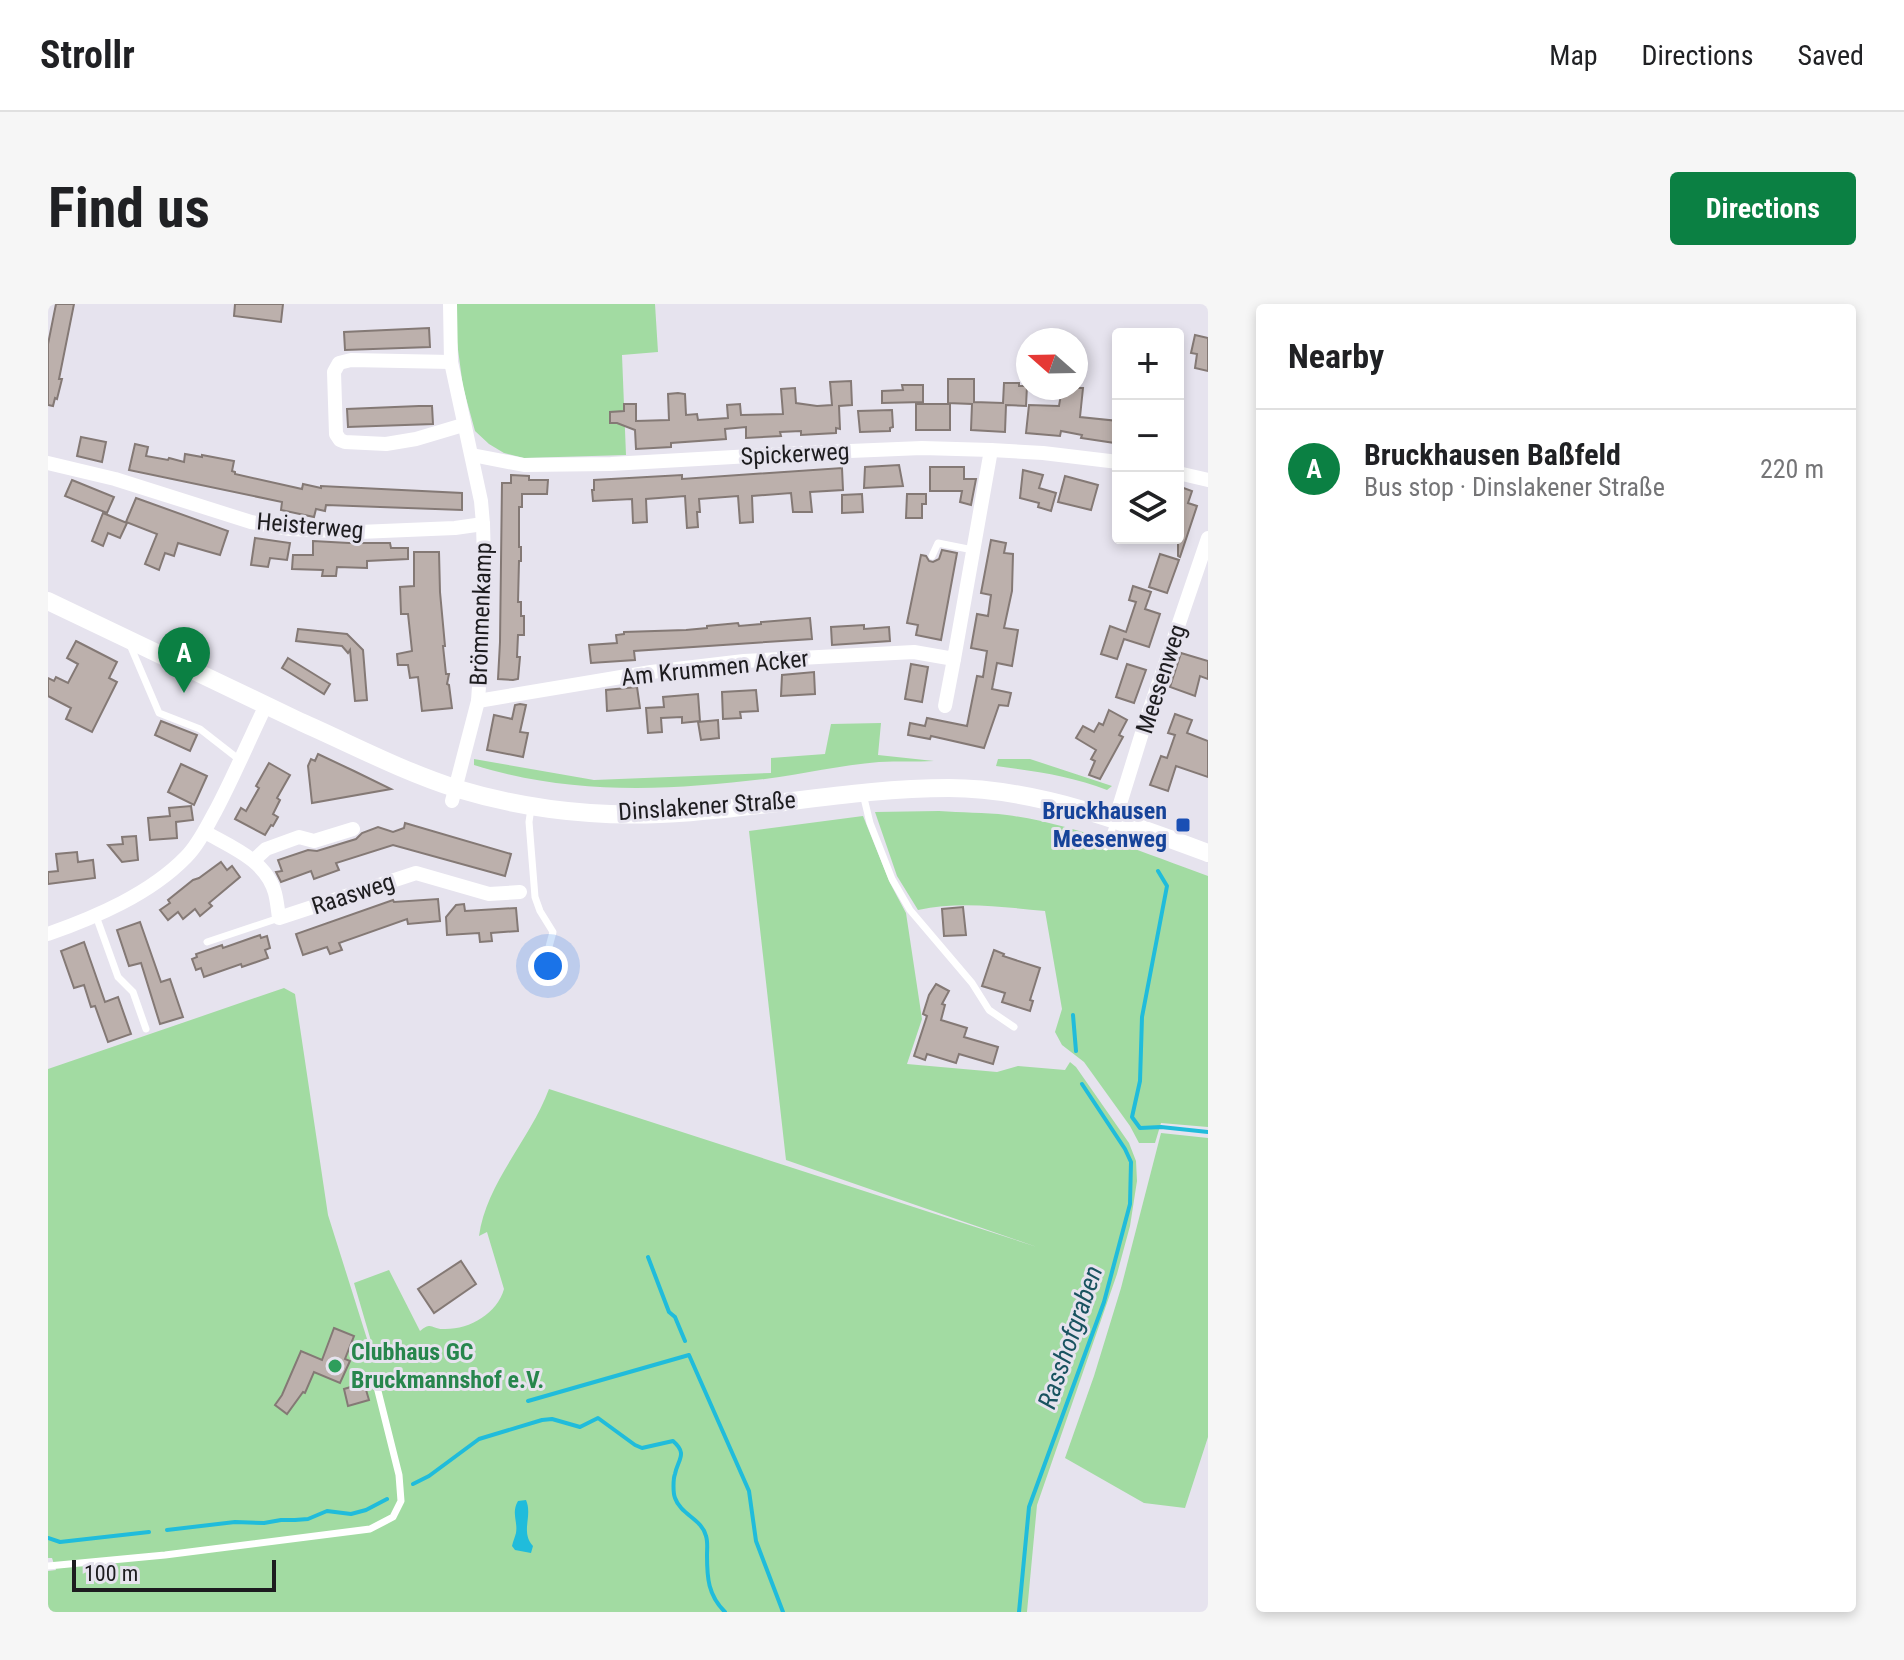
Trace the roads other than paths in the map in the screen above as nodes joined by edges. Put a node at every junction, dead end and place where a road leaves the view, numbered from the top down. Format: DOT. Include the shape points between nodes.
graph roads {
  1 [pos="450,304"];
  2 [pos="451,362"];
  3 [pos="463,425"];
  4 [pos="991,450"];
  5 [pos="472,455"];
  6 [pos="1112,461"];
  7 [pos="48,463"];
  8 [pos="1184,474"];
  9 [pos="1208,480"];
  10 [pos="483,524"];
  11 [pos="1208,538"];
  12 [pos="973,550"];
  13 [pos="932,556"];
  14 [pos="48,601"];
  15 [pos="128,638"];
  16 [pos="954,659"];
  17 [pos="478,701"];
  18 [pos="266,705"];
  19 [pos="945,706"];
  20 [pos="241,761"];
  21 [pos="863,792"];
  22 [pos="454,795"];
  23 [pos="531,806"];
  24 [pos="1115,820"];
  25 [pos="353,829"];
  26 [pos="205,832"];
  27 [pos="1106,847"];
  28 [pos="1208,853"];
  29 [pos="254,860"];
  30 [pos="520,892"];
  31 [pos="96,916"];
  32 [pos="279,918"];
  33 [pos="48,934"];
  34 [pos="207,942"];
  35 [pos="544,965"];
  36 [pos="1014,1027"];
  37 [pos="146,1029"];
  38 [pos="375,1379"];
  39 [pos="48,1566"];
  1 -- 2 [label="street, Brömmenkamp"];
  2 -- 3 [label="street, Brömmenkamp"];
  2 -- 3 [label="street" via="339,363 334,372 336,434 345,442 386,444"];
  3 -- 5 [label="street, Brömmenkamp"];
  4 -- 5 [label="street, Spickerweg" via="922,448 524,465"];
  4 -- 6 [label="street, Spickerweg"];
  4 -- 12 [label="street"];
  5 -- 10 [label="street, Brömmenkamp"];
  7 -- 10 [label="street, Heisterweg" via="290,529 359,532"];
  8 -- 9 [label="street"];
  10 -- 17 [label="street, Brömmenkamp" via="485,598"];
  11 -- 24 [label="street, Meesenweg"];
  12 -- 13 [label="lane" via="938,543"];
  12 -- 16 [label="street"];
  14 -- 15 [label="main road, Dinslakener Straße"];
  15 -- 18 [label="main road, Dinslakener Straße"];
  15 -- 20 [label="lane" via="159,713 200,729"];
  16 -- 17 [label="street, Am Krummen Acker" via="914,652 744,661"];
  16 -- 19 [label="street"];
  17 -- 22 [label="street, Brömmenkamp"];
  18 -- 20 [label="street"];
  18 -- 22 [label="main road, Dinslakener Straße"];
  20 -- 26 [label="street"];
  21 -- 23 [label="main road, Dinslakener Straße" via="645,816"];
  21 -- 24 [label="main road, Dinslakener Straße" via="996,792"];
  21 -- 36 [label="lane" via="892,879 910,910 989,1010"];
  22 -- 23 [label="main road, Dinslakener Straße"];
  23 -- 35 [label="lane" via="535,897 553,932"];
  24 -- 27 [label="lane"];
  24 -- 28 [label="main road, Dinslakener Straße"];
  25 -- 29 [label="street" via="314,841 299,837 266,849"];
  26 -- 29 [label="street"];
  26 -- 31 [label="street" via="154,884"];
  29 -- 32 [label="street" via="271,882"];
  30 -- 32 [label="street, Raasweg" via="489,894 416,873"];
  31 -- 33 [label="street"];
  31 -- 37 [label="lane" via="118,977 133,992"];
  32 -- 34 [label="lane"];
  38 -- 39 [label="lane" via="399,1475 401,1501 393,1517 370,1529"];
}
